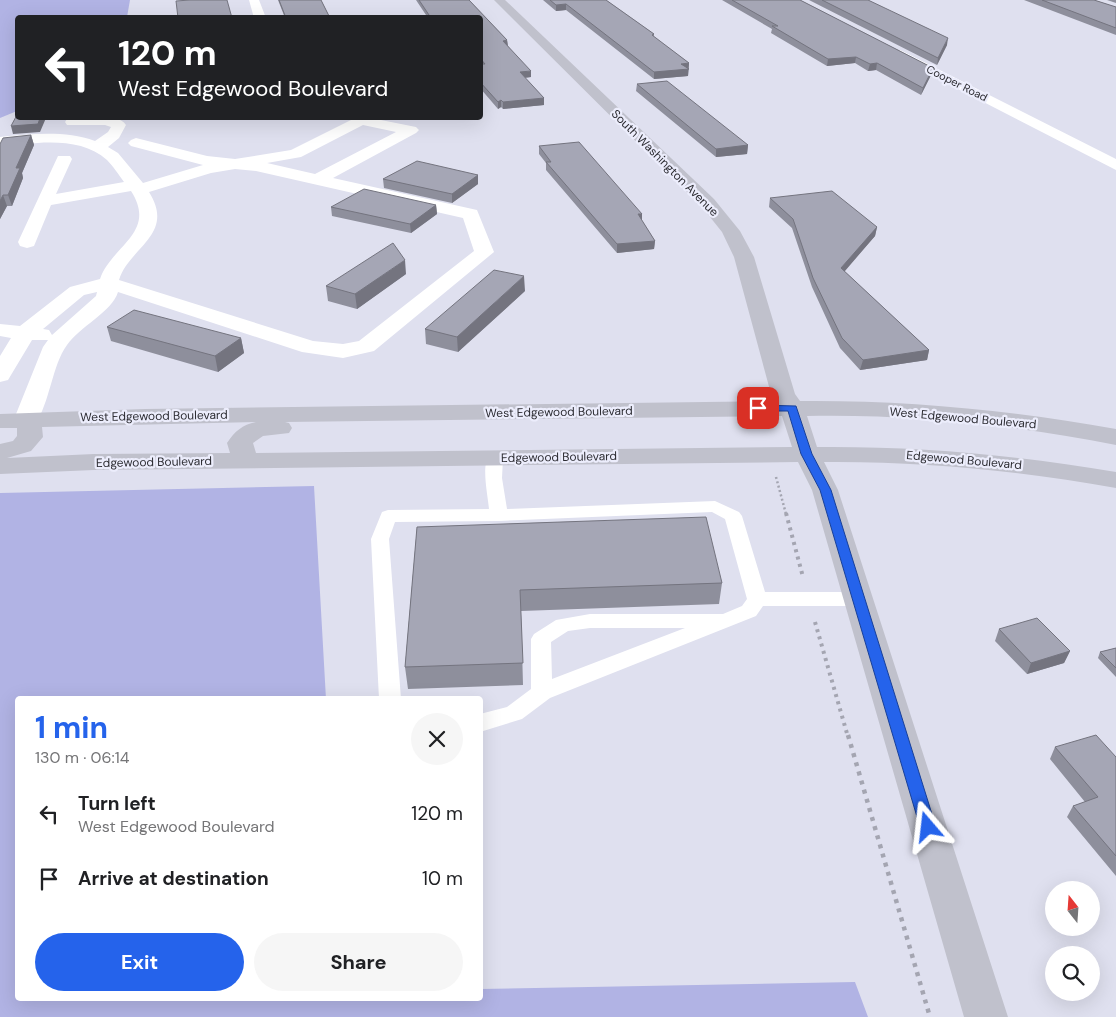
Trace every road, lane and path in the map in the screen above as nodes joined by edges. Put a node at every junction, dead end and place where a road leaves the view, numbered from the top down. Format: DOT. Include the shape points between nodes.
graph roads {
  1 [pos="254,0"];
  2 [pos="499,0"];
  3 [pos="259,15"];
  4 [pos="886,46"];
  5 [pos="74,120"];
  6 [pos="54,138"];
  7 [pos="0,142"];
  8 [pos="136,143"];
  9 [pos="98,146"];
  10 [pos="64,159"];
  11 [pos="234,164"];
  12 [pos="1116,165"];
  13 [pos="319,180"];
  14 [pos="137,187"];
  15 [pos="46,201"];
  16 [pos="27,242"];
  17 [pos="109,283"];
  18 [pos="0,330"];
  19 [pos="25,333"];
  20 [pos="60,337"];
  21 [pos="0,374"];
  22 [pos="792,408"];
  23 [pos="468,413"];
  24 [pos="26,419"];
  25 [pos="0,421"];
  26 [pos="1116,437"];
  27 [pos="0,452"];
  28 [pos="807,454"];
  29 [pos="495,458"];
  30 [pos="247,461"];
  31 [pos="0,466"];
  32 [pos="775,474"];
  33 [pos="1116,480"];
  34 [pos="499,515"];
  35 [pos="808,598"];
  36 [pos="756,599"];
  37 [pos="858,599"];
  38 [pos="725,621"];
  39 [pos="542,692"];
  40 [pos="390,696"];
  41 [pos="483,722"];
  42 [pos="930,1017"];
  43 [pos="986,1017"];
  1 -- 3 [label="street"];
  2 -- 22 [label="street, South Washington Avenue" via="681,176 731,231 744,257 783,394"];
  4 -- 12 [label="street, Cooper Road"];
  5 -- 6 [label="street"];
  5 -- 9 [label="street" via="107,120 119,126 114,135"];
  6 -- 7 [label="street"];
  6 -- 9 [label="street" via="80,140"];
  8 -- 11 [label="street" via="207,161"];
  9 -- 14 [label="street" via="116,158"];
  10 -- 15 [label="street" via="50,185"];
  11 -- 13 [label="street"];
  11 -- 13 [label="street" via="295,154 361,120 411,130"];
  11 -- 14 [label="street"];
  13 -- 17 [label="street" via="471,214 484,252 366,346 343,351 310,347"];
  14 -- 15 [label="street"];
  14 -- 17 [label="street" via="148,207 149,220 140,239 111,274"];
  15 -- 16 [label="street"];
  17 -- 19 [label="street" via="77,291"];
  17 -- 20 [label="street" via="106,297"];
  18 -- 19 [label="street"];
  19 -- 20 [label="street"];
  19 -- 21 [label="street"];
  20 -- 24 [label="street"];
  22 -- 23 [label="street, West Edgewood Boulevard"];
  22 -- 26 [label="street, West Edgewood Boulevard" via="906,411 1014,421"];
  22 -- 28 [label="street, South Washington Avenue"];
  23 -- 24 [label="street, West Edgewood Boulevard"];
  23 -- 30 [label="street" via="417,425 259,428 246,433 240,443"];
  24 -- 25 [label="street, West Edgewood Boulevard"];
  24 -- 27 [label="street" via="30,437 22,446"];
  28 -- 29 [label="street, Edgewood Boulevard"];
  28 -- 33 [label="street, Edgewood Boulevard" via="921,455 1004,462"];
  28 -- 37 [label="street, South Washington Avenue" via="825,490"];
  29 -- 30 [label="street, Edgewood Boulevard"];
  29 -- 34 [label="lane"];
  30 -- 31 [label="street, Edgewood Boulevard"];
  32 -- 35 [label="path"];
  34 -- 36 [label="lane" via="715,506 733,516"];
  34 -- 40 [label="lane" via="388,516 380,538"];
  35 -- 36 [label="lane"];
  35 -- 37 [label="lane"];
  35 -- 42 [label="path"];
  36 -- 38 [label="lane" via="749,611"];
  37 -- 43 [label="street, South Washington Avenue"];
  38 -- 39 [label="lane"];
  38 -- 39 [label="lane" via="590,621 563,625 541,639"];
  39 -- 41 [label="lane" via="514,713"];
}
